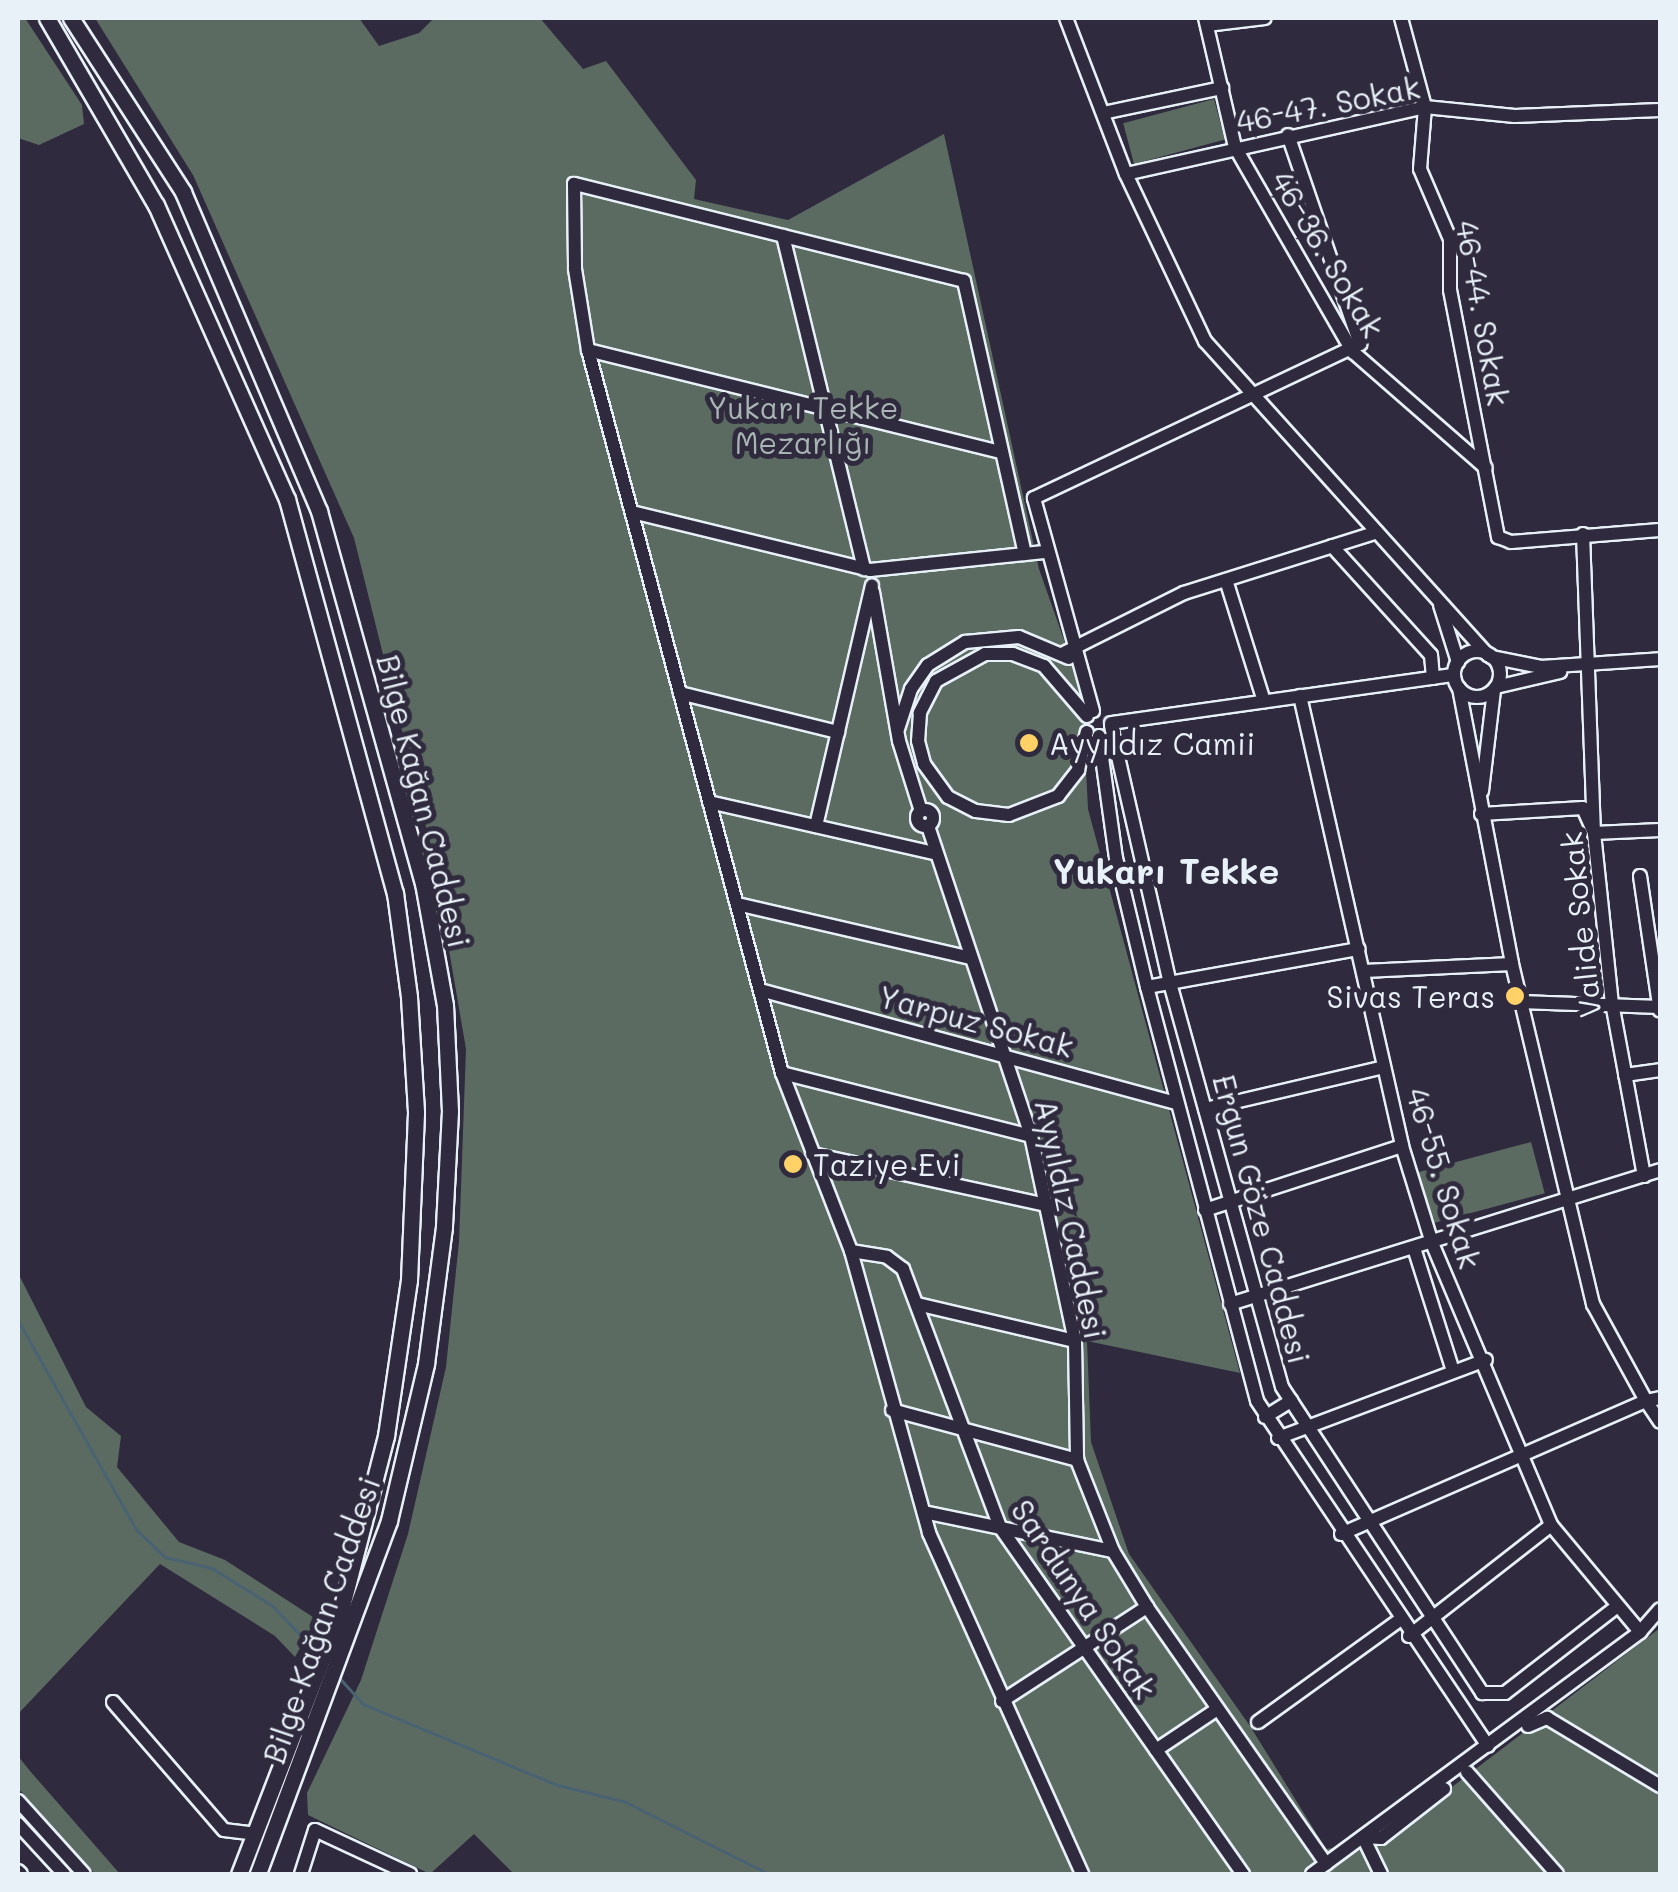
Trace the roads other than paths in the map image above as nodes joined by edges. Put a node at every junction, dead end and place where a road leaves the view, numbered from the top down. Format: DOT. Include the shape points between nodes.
graph roads {
  1 [pos="47,18"];
  2 [pos="71,18"];
  3 [pos="1066,18"];
  4 [pos="1265,18"];
  5 [pos="1401,18"];
  6 [pos="1206,21"];
  7 [pos="1222,88"];
  8 [pos="1425,107"];
  9 [pos="1660,110"];
  10 [pos="1103,113"];
  11 [pos="1288,135"];
  12 [pos="1235,148"];
  13 [pos="1126,174"];
  14 [pos="783,236"];
  15 [pos="588,350"];
  16 [pos="1353,352"];
  17 [pos="1248,395"];
  18 [pos="824,408"];
  19 [pos="1002,452"];
  20 [pos="1486,468"];
  21 [pos="632,512"];
  22 [pos="1660,530"];
  23 [pos="1377,532"];
  24 [pos="1583,534"];
  25 [pos="1332,546"];
  26 [pos="1044,552"];
  27 [pos="1025,554"];
  28 [pos="867,570"];
  29 [pos="1226,580"];
  30 [pos="872,585"];
  31 [pos="1437,598"];
  32 [pos="1068,651"];
  33 [pos="1489,656"];
  34 [pos="1660,659"];
  35 [pos="1586,666"];
  36 [pos="1457,675"];
  37 [pos="1433,678"];
  38 [pos="1495,688"];
  39 [pos="680,693"];
  40 [pos="1300,696"];
  41 [pos="1264,701"];
  42 [pos="1090,713"];
  43 [pos="1111,724"];
  44 [pos="838,732"];
  45 [pos="898,732"];
  46 [pos="1093,734"];
  47 [pos="943,792"];
  48 [pos="710,802"];
  49 [pos="963,806"];
  50 [pos="1482,814"];
  51 [pos="928,818"];
  52 [pos="816,826"];
  53 [pos="1660,830"];
  54 [pos="1133,831"];
  55 [pos="1594,833"];
  56 [pos="1113,836"];
  57 [pos="934,853"];
  58 [pos="1139,854"];
  59 [pos="1116,858"];
  60 [pos="1640,876"];
  61 [pos="737,904"];
  62 [pos="1359,949"];
  63 [pos="971,958"];
  64 [pos="1512,964"];
  65 [pos="1364,971"];
  66 [pos="1170,983"];
  67 [pos="1146,987"];
  68 [pos="760,990"];
  69 [pos="1520,1002"];
  70 [pos="1612,1002"];
  71 [pos="1660,1009"];
  72 [pos="1008,1054"];
  73 [pos="1384,1066"];
  74 [pos="1660,1070"];
  75 [pos="782,1073"];
  76 [pos="1625,1074"];
  77 [pos="1177,1104"];
  78 [pos="1206,1109"];
  79 [pos="1030,1136"];
  80 [pos="1402,1146"];
  81 [pos="812,1154"];
  82 [pos="1660,1170"];
  83 [pos="1644,1176"];
  84 [pos="1231,1200"];
  85 [pos="1564,1200"];
  86 [pos="1046,1205"];
  87 [pos="1205,1210"];
  88 [pos="1432,1242"];
  89 [pos="1414,1248"];
  90 [pos="851,1251"];
  91 [pos="1258,1296"];
  92 [pos="917,1304"];
  93 [pos="1230,1304"];
  94 [pos="1076,1341"];
  95 [pos="1486,1360"];
  96 [pos="1453,1371"];
  97 [pos="1660,1398"];
  98 [pos="1291,1401"];
  99 [pos="1646,1402"];
  100 [pos="892,1410"];
  101 [pos="1264,1417"];
  102 [pos="1304,1422"];
  103 [pos="1660,1422"];
  104 [pos="961,1430"];
  105 [pos="1278,1438"];
  106 [pos="1518,1456"];
  107 [pos="1077,1460"];
  108 [pos="924,1512"];
  109 [pos="1364,1520"];
  110 [pos="1551,1525"];
  111 [pos="1000,1527"];
  112 [pos="1341,1534"];
  113 [pos="1113,1551"];
  114 [pos="1147,1607"];
  115 [pos="1615,1608"];
  116 [pos="1660,1608"];
  117 [pos="1430,1618"];
  118 [pos="1398,1620"];
  119 [pos="1640,1632"];
  120 [pos="1409,1636"];
  121 [pos="1083,1649"];
  122 [pos="1002,1701"];
  123 [pos="112,1702"];
  124 [pos="1216,1710"];
  125 [pos="1258,1722"];
  126 [pos="1488,1746"];
  127 [pos="1156,1750"];
  128 [pos="1467,1772"];
  129 [pos="1660,1786"];
  130 [pos="18,1800"];
  131 [pos="18,1826"];
  132 [pos="255,1834"];
  133 [pos="1363,1837"];
  134 [pos="1326,1864"];
  135 [pos="64,1874"];
  136 [pos="84,1874"];
  137 [pos="239,1874"];
  138 [pos="258,1874"];
  139 [pos="301,1874"];
  140 [pos="410,1874"];
  141 [pos="1082,1874"];
  142 [pos="1243,1874"];
  143 [pos="1312,1874"];
  144 [pos="1380,1874"];
  145 [pos="1557,1874"];
  1 -- 132 [label="main road, Bilge Kağan Caddesi" via="156,205 288,499 395,892 416,1114 410,1280 386,1436 333,1631"];
  2 -- 138 [label="main road, Bilge Kağan Caddesi" via="183,192 319,510 422,883 445,1006 450,1111 444,1227 426,1364 390,1521"];
  3 -- 10 [label="street"];
  4 -- 6 [label="street"];
  5 -- 8 [label="street, 46-44. Sokak"];
  6 -- 7 [label="street, 46-36. Sokak"];
  7 -- 10 [label="street"];
  7 -- 12 [label="street, 46-36. Sokak"];
  8 -- 9 [label="street, 46-47. Sokak" via="1515,116"];
  8 -- 11 [label="street, 46-47. Sokak"];
  8 -- 20 [label="street, 46-44. Sokak" via="1420,169 1450,239 1450,290"];
  10 -- 13 [label="street"];
  11 -- 12 [label="street, 46-47. Sokak"];
  11 -- 16 [label="street" via="1360,344"];
  12 -- 13 [label="street, 46-47. Sokak"];
  12 -- 16 [label="street, 46-36. Sokak"];
  13 -- 17 [label="street" via="1205,342"];
  14 -- 15 [label="street" via="574,184 575,270"];
  14 -- 18 [label="street, Ayyıldız Caddesi"];
  14 -- 19 [label="street" via="964,281"];
  15 -- 18 [label="street"];
  15 -- 21 [label="street"];
  16 -- 17 [label="street"];
  16 -- 20 [label="street, 46-36. Sokak"];
  17 -- 23 [label="street"];
  17 -- 26 [label="street" via="1034,498"];
  18 -- 19 [label="street"];
  18 -- 28 [label="street, Ayyıldız Caddesi"];
  19 -- 27 [label="street"];
  20 -- 24 [label="street, 46-44. Sokak" via="1498,538"];
  21 -- 28 [label="street"];
  21 -- 39 [label="street"];
  22 -- 24 [label="street"];
  23 -- 25 [label="street"];
  23 -- 31 [label="street"];
  24 -- 35 [label="street, Valide Sokak"];
  25 -- 29 [label="street"];
  25 -- 37 [label="street" via="1432,655"];
  26 -- 27 [label="street"];
  26 -- 32 [label="street"];
  27 -- 28 [label="street"];
  28 -- 30 [label="street, Ayyıldız Caddesi"];
  29 -- 32 [label="street" via="1184,593"];
  29 -- 41 [label="street"];
  30 -- 44 [label="street"];
  30 -- 45 [label="street, Ayyıldız Caddesi"];
  31 -- 33 [label="street"];
  31 -- 36 [label="street"];
  32 -- 42 [label="street" via="1081,668"];
  32 -- 45 [label="street" via="1019,637 965,642 928,665 911,689"];
  33 -- 35 [label="street" via="1541,667"];
  33 -- 36 [label="street" via="1472,652"];
  33 -- 38 [label="street" via="1499,671"];
  34 -- 35 [label="street"];
  35 -- 38 [label="street"];
  35 -- 55 [label="street, Valide Sokak"];
  36 -- 37 [label="street"];
  36 -- 38 [label="street" via="1475,697"];
  36 -- 50 [label="street"];
  37 -- 40 [label="street"];
  38 -- 50 [label="street" via="1483,745"];
  39 -- 44 [label="street"];
  39 -- 48 [label="street"];
  40 -- 41 [label="street"];
  40 -- 62 [label="street, 46-55. Sokak"];
  41 -- 43 [label="street"];
  42 -- 43 [label="street" via="1105,712"];
  42 -- 46 [label="street"];
  42 -- 47 [label="street" via="1036,661 997,653 955,665 929,692 918,724 924,764"];
  43 -- 46 [label="street"];
  43 -- 54 [label="street, Ergun Göze Caddesi"];
  44 -- 52 [label="street"];
  45 -- 51 [label="street, Ayyıldız Caddesi"];
  46 -- 49 [label="street" via="1078,770 1046,804 994,815"];
  46 -- 56 [label="street, Ergun Göze Caddesi"];
  47 -- 49 [label="street"];
  47 -- 51 [label="street"];
  48 -- 52 [label="street"];
  48 -- 61 [label="street"];
  49 -- 51 [label="street"];
  50 -- 55 [label="street" via="1583,808"];
  50 -- 64 [label="street"];
  51 -- 57 [label="street, Ayyıldız Caddesi"];
  52 -- 57 [label="street"];
  53 -- 55 [label="street"];
  54 -- 56 [label="street"];
  54 -- 58 [label="street, Ergun Göze Caddesi"];
  55 -- 70 [label="street, Valide Sokak"];
  56 -- 59 [label="street, Ergun Göze Caddesi"];
  57 -- 63 [label="street, Ayyıldız Caddesi"];
  58 -- 59 [label="street"];
  58 -- 66 [label="street, Ergun Göze Caddesi"];
  59 -- 67 [label="street, Ergun Göze Caddesi"];
  60 -- 71 [label="street"];
  61 -- 63 [label="street"];
  61 -- 68 [label="street"];
  62 -- 65 [label="street, 46-55. Sokak"];
  62 -- 66 [label="street"];
  63 -- 72 [label="street, Ayyıldız Caddesi"];
  64 -- 65 [label="street"];
  64 -- 69 [label="street"];
  65 -- 73 [label="street, 46-55. Sokak"];
  66 -- 67 [label="street"];
  66 -- 78 [label="street, Ergun Göze Caddesi"];
  67 -- 77 [label="street, Ergun Göze Caddesi"];
  68 -- 72 [label="street, Yarpuz Sokak"];
  68 -- 75 [label="street"];
  69 -- 70 [label="street"];
  69 -- 85 [label="street"];
  70 -- 71 [label="street"];
  70 -- 76 [label="street, Valide Sokak"];
  72 -- 77 [label="street, Yarpuz Sokak"];
  72 -- 79 [label="street, Ayyıldız Caddesi"];
  73 -- 78 [label="street"];
  73 -- 80 [label="street, 46-55. Sokak"];
  74 -- 76 [label="street"];
  75 -- 79 [label="street"];
  75 -- 81 [label="street"];
  76 -- 83 [label="street, Valide Sokak"];
  77 -- 87 [label="street, Ergun Göze Caddesi"];
  78 -- 84 [label="street, Ergun Göze Caddesi"];
  79 -- 86 [label="street, Ayyıldız Caddesi"];
  80 -- 84 [label="street"];
  80 -- 88 [label="street, 46-55. Sokak"];
  81 -- 86 [label="street"];
  81 -- 90 [label="street"];
  82 -- 83 [label="street"];
  83 -- 85 [label="street"];
  84 -- 87 [label="street"];
  84 -- 91 [label="street, Ergun Göze Caddesi"];
  85 -- 88 [label="street"];
  85 -- 99 [label="street" via="1592,1304"];
  86 -- 94 [label="street, Ayyıldız Caddesi"];
  87 -- 93 [label="street, Ergun Göze Caddesi"];
  88 -- 89 [label="street"];
  88 -- 95 [label="street, 46-55. Sokak"];
  89 -- 91 [label="street"];
  89 -- 96 [label="street"];
  90 -- 92 [label="street, Sardunya Sokak" via="897,1262"];
  90 -- 100 [label="street"];
  91 -- 93 [label="street"];
  91 -- 98 [label="street, Ergun Göze Caddesi"];
  92 -- 94 [label="street"];
  92 -- 104 [label="street, Sardunya Sokak"];
  93 -- 101 [label="street, Ergun Göze Caddesi"];
  94 -- 107 [label="street, Ayyıldız Caddesi"];
  95 -- 96 [label="street"];
  95 -- 106 [label="street, 46-55. Sokak"];
  96 -- 102 [label="street"];
  97 -- 99 [label="street"];
  98 -- 101 [label="street"];
  98 -- 102 [label="street, Ergun Göze Caddesi"];
  99 -- 103 [label="street"];
  99 -- 106 [label="street"];
  100 -- 104 [label="street"];
  100 -- 108 [label="street"];
  101 -- 105 [label="street, Ergun Göze Caddesi"];
  102 -- 105 [label="street"];
  102 -- 109 [label="street, Ergun Göze Caddesi"];
  104 -- 107 [label="street"];
  104 -- 111 [label="street, Sardunya Sokak"];
  105 -- 112 [label="street, Ergun Göze Caddesi"];
  106 -- 109 [label="street"];
  106 -- 110 [label="street, 46-55. Sokak"];
  107 -- 113 [label="street, Ayyıldız Caddesi"];
  108 -- 111 [label="street"];
  108 -- 122 [label="street"];
  109 -- 112 [label="street"];
  109 -- 117 [label="street, Ergun Göze Caddesi"];
  110 -- 115 [label="street, 46-55. Sokak"];
  110 -- 117 [label="street"];
  111 -- 113 [label="street"];
  111 -- 121 [label="street, Sardunya Sokak"];
  112 -- 118 [label="street, Ergun Göze Caddesi"];
  113 -- 114 [label="street, Ayyıldız Caddesi"];
  114 -- 121 [label="street"];
  114 -- 124 [label="street, Ayyıldız Caddesi"];
  115 -- 117 [label="street, Ergun Göze Caddesi" via="1492,1697 1475,1686"];
  115 -- 119 [label="street, 46-55. Sokak"];
  116 -- 119 [label="street"];
  117 -- 120 [label="street"];
  118 -- 120 [label="street, Ergun Göze Caddesi"];
  118 -- 125 [label="street"];
  119 -- 126 [label="street"];
  120 -- 126 [label="street, Ergun Göze Caddesi"];
  121 -- 122 [label="street"];
  121 -- 127 [label="street, Sardunya Sokak"];
  122 -- 141 [label="street"];
  123 -- 132 [label="street" via="224,1830"];
  124 -- 127 [label="street"];
  124 -- 134 [label="street, Ayyıldız Caddesi"];
  126 -- 133 [label="street"];
  127 -- 142 [label="street, Sardunya Sokak"];
  128 -- 129 [label="street" via="1537,1719 1552,1721"];
  128 -- 133 [label="street" via="1381,1838"];
  128 -- 145 [label="street"];
  130 -- 136 [label="street"];
  131 -- 135 [label="street"];
  132 -- 137 [label="main road, Bilge Kağan Caddesi"];
  133 -- 134 [label="street"];
  133 -- 144 [label="street"];
  134 -- 143 [label="street"];
  139 -- 140 [label="street" via="315,1830"];
}
